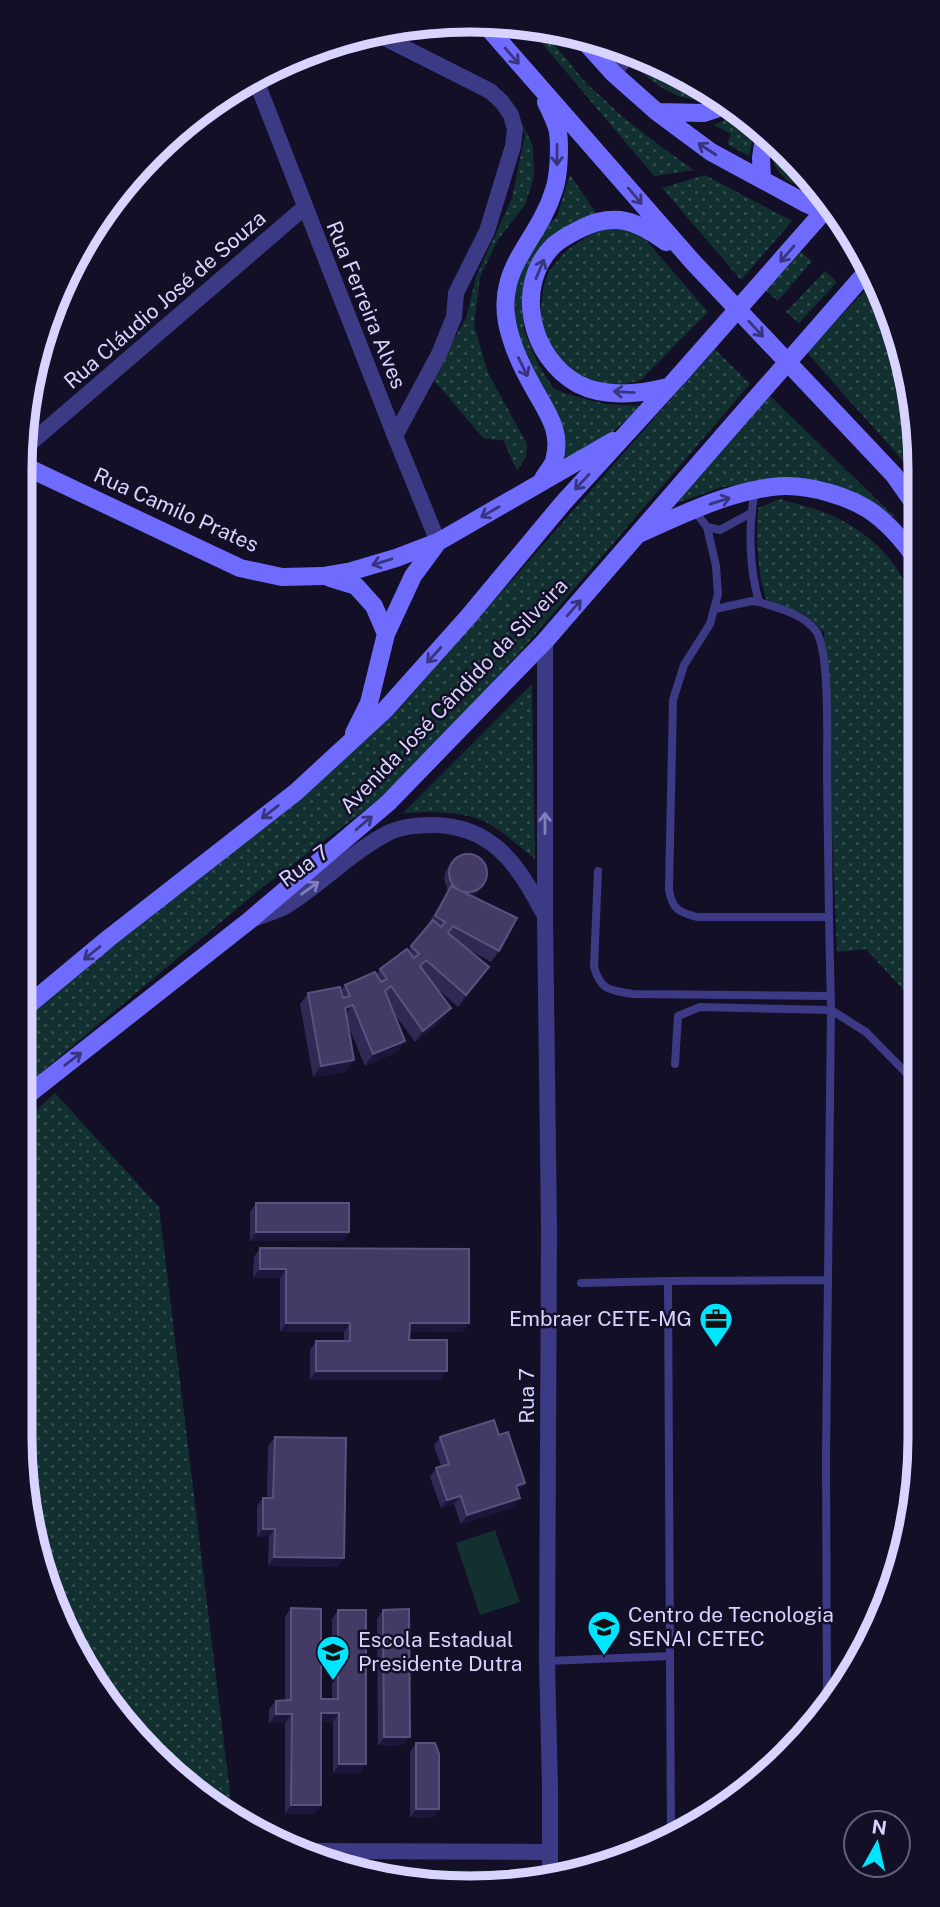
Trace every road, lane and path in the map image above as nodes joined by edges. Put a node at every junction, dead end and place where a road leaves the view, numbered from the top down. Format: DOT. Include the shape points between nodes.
graph roads {
  1 [pos="492,32"];
  2 [pos="387,39"];
  3 [pos="591,49"];
  4 [pos="625,60"];
  5 [pos="613,73"];
  6 [pos="258,86"];
  7 [pos="541,90"];
  8 [pos="718,108"];
  9 [pos="657,112"];
  10 [pos="763,144"];
  11 [pos="762,179"];
  12 [pos="305,207"];
  13 [pos="824,211"];
  14 [pos="824,212"];
  15 [pos="692,261"];
  16 [pos="863,276"];
  17 [pos="673,382"];
  18 [pos="628,432"];
  19 [pos="395,436"];
  20 [pos="32,442"];
  21 [pos="31,469"];
  22 [pos="541,482"];
  23 [pos="755,491"];
  24 [pos="908,495"];
  25 [pos="693,509"];
  26 [pos="751,513"];
  27 [pos="707,527"];
  28 [pos="635,536"];
  29 [pos="438,542"];
  30 [pos="908,550"];
  31 [pos="323,576"];
  32 [pos="759,602"];
  33 [pos="715,609"];
  34 [pos="386,635"];
  35 [pos="545,641"];
  36 [pos="348,745"];
  37 [pos="514,864"];
  38 [pos="545,864"];
  39 [pos="598,871"];
  40 [pos="545,915"];
  41 [pos="829,916"];
  42 [pos="250,920"];
  43 [pos="831,996"];
  44 [pos="31,1003"];
  45 [pos="831,1010"];
  46 [pos="675,1064"];
  47 [pos="908,1075"];
  48 [pos="31,1092"];
  49 [pos="828,1280"];
  50 [pos="668,1282"];
  51 [pos="581,1283"];
  52 [pos="670,1656"];
  53 [pos="547,1661"];
  54 [pos="827,1692"];
  55 [pos="671,1826"];
  56 [pos="326,1851"];
  57 [pos="550,1852"];
  58 [pos="550,1868"];
  1 -- 7 [label="main road, one-way"];
  2 -- 19 [label="street" via="490,91 502,102 515,129 487,231 456,293 454,317"];
  3 -- 5 [label="main road"];
  4 -- 5 [label="street"];
  5 -- 9 [label="main road"];
  6 -- 12 [label="street, Rua Ferreira Alves"];
  7 -- 15 [label="main road, one-way"];
  7 -- 22 [label="main road, one-way" via="558,131 555,188 516,259 506,294 511,339 556,432 554,462"];
  8 -- 9 [label="main road" via="704,113"];
  11 -- 9 [label="main road, one-way" via="710,152"];
  10 -- 11 [label="main road"];
  11 -- 14 [label="main road"];
  12 -- 19 [label="street, Rua Ferreira Alves"];
  12 -- 20 [label="street, Rua Cláudio José de Souza"];
  13 -- 17 [label="main road, Avenida José Cândido da Silveira, one-way, bridge"];
  17 -- 15 [label="main road, one-way" via="645,393 625,393 580,385 562,373 536,336 533,288 538,269 554,246 592,223 609,220 626,220 646,228"];
  15 -- 24 [label="main road, one-way"];
  16 -- 28 [label="main road, Avenida José Cândido da Silveira, bridge"];
  17 -- 18 [label="main road, Avenida José Cândido da Silveira"];
  18 -- 22 [label="main road"];
  18 -- 36 [label="main road, Avenida José Cândido da Silveira, one-way" via="459,628"];
  19 -- 29 [label="street, Rua Ferreira Alves"];
  21 -- 31 [label="main road, Rua Camilo Prates" via="240,568 282,576"];
  22 -- 29 [label="main road, one-way"];
  25 -- 23 [label="main road, one-way"];
  23 -- 26 [label="lane"];
  23 -- 30 [label="main road" via="774,486 839,496 881,519"];
  25 -- 27 [label="lane"];
  25 -- 28 [label="main road"];
  26 -- 27 [label="lane" via="720,530"];
  26 -- 32 [label="lane"];
  27 -- 33 [label="lane" via="716,566"];
  35 -- 28 [label="main road, Avenida José Cândido da Silveira, one-way"];
  29 -- 31 [label="main road, Rua Camilo Prates, one-way"];
  29 -- 34 [label="main road" via="413,576"];
  31 -- 34 [label="main road" via="356,586 374,606"];
  32 -- 33 [label="lane"];
  32 -- 41 [label="lane" via="801,618 817,632 823,651"];
  33 -- 41 [label="lane" via="684,665 673,700 670,899 674,907 697,917"];
  34 -- 36 [label="main road" via="369,703"];
  38 -- 35 [label="street, Rua 7, one-way"];
  42 -- 35 [label="main road, Avenida José Cândido da Silveira, one-way" via="388,803"];
  36 -- 44 [label="main road, Avenida José Cândido da Silveira, one-way" via="296,792"];
  37 -- 38 [label="street"];
  37 -- 40 [label="street, Rua 7"];
  42 -- 37 [label="street, Rua 7, one-way" via="284,907 369,844 416,825 464,829 489,840"];
  38 -- 40 [label="street, Rua 7"];
  39 -- 43 [label="lane" via="594,967 598,982 611,990"];
  40 -- 53 [label="street, Rua 7"];
  41 -- 43 [label="lane"];
  48 -- 42 [label="main road, Avenida José Cândido da Silveira, one-way"];
  43 -- 45 [label="lane"];
  45 -- 46 [label="lane" via="700,1007 678,1016"];
  45 -- 47 [label="lane" via="866,1032"];
  45 -- 49 [label="lane"];
  49 -- 50 [label="lane"];
  49 -- 54 [label="lane"];
  50 -- 51 [label="lane"];
  50 -- 52 [label="lane"];
  52 -- 53 [label="lane"];
  52 -- 55 [label="lane"];
  53 -- 57 [label="street, Rua 7"];
  56 -- 57 [label="street"];
  57 -- 58 [label="street, Rua 7"];
}
